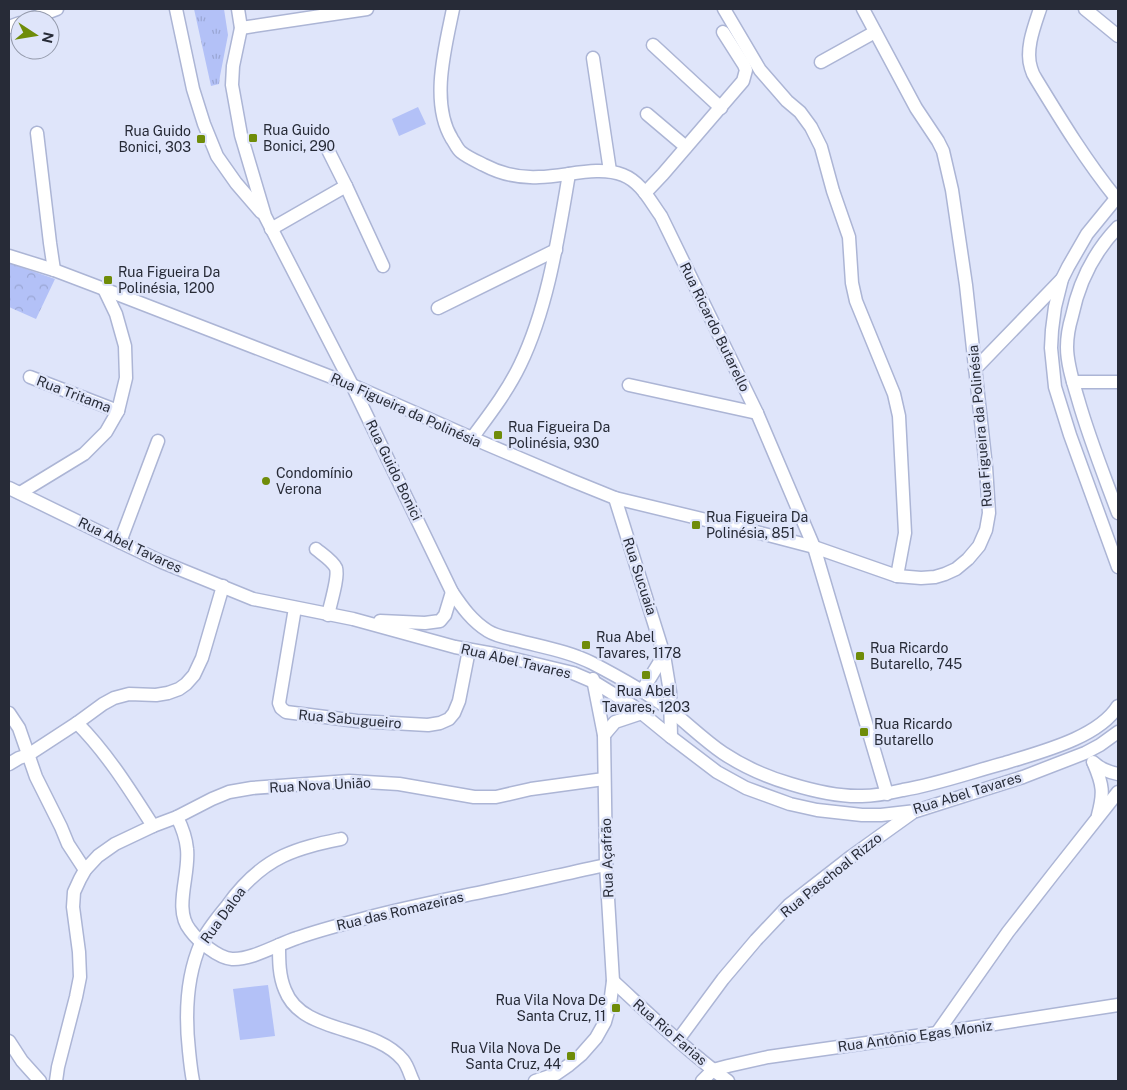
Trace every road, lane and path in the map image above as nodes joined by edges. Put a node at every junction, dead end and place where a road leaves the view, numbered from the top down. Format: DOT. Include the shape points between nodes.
graph roads {
  1 [pos="176,9"];
  2 [pos="238,9"];
  3 [pos="367,9"];
  4 [pos="454,9"];
  5 [pos="724,9"];
  6 [pos="863,9"];
  7 [pos="1040,9"];
  8 [pos="1085,9"];
  9 [pos="241,28"];
  10 [pos="723,32"];
  11 [pos="875,32"];
  12 [pos="1118,36"];
  13 [pos="653,45"];
  14 [pos="593,58"];
  15 [pos="821,62"];
  16 [pos="721,108"];
  17 [pos="648,114"];
  18 [pos="37,133"];
  19 [pos="686,147"];
  20 [pos="328,150"];
  21 [pos="610,171"];
  22 [pos="569,174"];
  23 [pos="346,186"];
  24 [pos="645,193"];
  25 [pos="1117,198"];
  26 [pos="265,216"];
  27 [pos="1118,227"];
  28 [pos="271,229"];
  29 [pos="556,250"];
  30 [pos="9,256"];
  31 [pos="383,266"];
  32 [pos="54,270"];
  33 [pos="1062,279"];
  34 [pos="104,289"];
  35 [pos="438,308"];
  36 [pos="975,369"];
  37 [pos="30,377"];
  38 [pos="1073,382"];
  39 [pos="1118,382"];
  40 [pos="352,384"];
  41 [pos="629,384"];
  42 [pos="118,411"];
  43 [pos="757,413"];
  44 [pos="472,438"];
  45 [pos="158,441"];
  46 [pos="14,490"];
  47 [pos="615,498"];
  48 [pos="1118,513"];
  49 [pos="120,542"];
  50 [pos="814,547"];
  51 [pos="316,549"];
  52 [pos="1118,567"];
  53 [pos="897,576"];
  54 [pos="222,586"];
  55 [pos="452,592"];
  56 [pos="295,608"];
  57 [pos="328,615"];
  58 [pos="352,619"];
  59 [pos="469,650"];
  60 [pos="664,655"];
  61 [pos="590,662"];
  62 [pos="594,682"];
  63 [pos="642,691"];
  64 [pos="1118,708"];
  65 [pos="671,711"];
  66 [pos="9,713"];
  67 [pos="642,713"];
  68 [pos="77,723"];
  69 [pos="1118,732"];
  70 [pos="604,735"];
  71 [pos="671,738"];
  72 [pos="1085,753"];
  73 [pos="28,755"];
  74 [pos="9,764"];
  75 [pos="1094,764"];
  76 [pos="1118,774"];
  77 [pos="604,779"];
  78 [pos="1118,792"];
  79 [pos="887,794"];
  80 [pos="916,810"];
  81 [pos="177,817"];
  82 [pos="1097,820"];
  83 [pos="153,826"];
  84 [pos="342,839"];
  85 [pos="606,865"];
  86 [pos="86,870"];
  87 [pos="202,942"];
  88 [pos="279,945"];
  89 [pos="612,981"];
  90 [pos="1118,1005"];
  91 [pos="937,1033"];
  92 [pos="678,1040"];
  93 [pos="9,1042"];
  94 [pos="713,1070"];
  95 [pos="40,1081"];
  96 [pos="56,1081"];
  97 [pos="193,1081"];
  98 [pos="413,1081"];
  99 [pos="535,1081"];
  100 [pos="702,1081"];
  101 [pos="728,1081"];
  1 -- 26 [label="street, Rua Guido Bonici" via="193,89 217,156"];
  2 -- 9 [label="street, Rua Guido Bonici"];
  3 -- 9 [label="street"];
  4 -- 22 [label="street, Rua Ricardo Butarello" via="441,81 442,110 447,131 460,151 495,170 521,177"];
  5 -- 53 [label="street" via="760,70 811,127 821,147 849,236 856,301 894,394 899,416 905,533"];
  6 -- 11 [label="street, Rua Figueira da Polinésia"];
  7 -- 25 [label="street" via="1030,44 1031,69 1080,150"];
  8 -- 12 [label="street"];
  9 -- 26 [label="street, Rua Guido Bonici" via="232,85 241,135"];
  10 -- 16 [label="street" via="746,70 743,81"];
  11 -- 15 [label="street"];
  11 -- 36 [label="street, Rua Figueira da Polinésia" via="943,151 966,285"];
  13 -- 16 [label="street"];
  14 -- 21 [label="street"];
  16 -- 19 [label="street"];
  17 -- 19 [label="street"];
  18 -- 32 [label="street"];
  19 -- 24 [label="street"];
  20 -- 23 [label="street"];
  21 -- 22 [label="street, Rua Ricardo Butarello"];
  21 -- 24 [label="street, Rua Ricardo Butarello" via="632,179"];
  22 -- 29 [label="street"];
  23 -- 28 [label="street"];
  23 -- 31 [label="street"];
  24 -- 43 [label="street, Rua Ricardo Butarello" via="661,216"];
  25 -- 33 [label="street" via="1087,234"];
  26 -- 28 [label="street, Rua Guido Bonici"];
  27 -- 38 [label="street" via="1094,257 1075,301 1067,345"];
  28 -- 40 [label="street, Rua Guido Bonici"];
  29 -- 35 [label="street"];
  29 -- 44 [label="street" via="540,314 519,366"];
  30 -- 32 [label="street, Rua Figueira da Polinésia"];
  32 -- 34 [label="street, Rua Figueira da Polinésia"];
  33 -- 36 [label="street"];
  33 -- 52 [label="street" via="1052,330 1055,387"];
  34 -- 40 [label="street, Rua Figueira da Polinésia"];
  34 -- 42 [label="street" via="116,314 125,346 126,378"];
  36 -- 53 [label="street, Rua Figueira da Polinésia" via="986,467 989,513 986,530 979,546 956,569 935,577"];
  37 -- 42 [label="street, Rua Tritama"];
  38 -- 39 [label="street"];
  38 -- 48 [label="street"];
  40 -- 44 [label="street, Rua Figueira da Polinésia"];
  40 -- 55 [label="street, Rua Guido Bonici"];
  41 -- 43 [label="street"];
  42 -- 46 [label="street" via="106,432 84,454"];
  43 -- 50 [label="street, Rua Ricardo Butarello"];
  44 -- 47 [label="street, Rua Figueira da Polinésia"];
  45 -- 49 [label="street"];
  46 -- 49 [label="street, Rua Abel Tavares"];
  47 -- 50 [label="street, Rua Figueira da Polinésia"];
  47 -- 60 [label="street, Rua Sucuaia"];
  49 -- 54 [label="street, Rua Abel Tavares"];
  50 -- 53 [label="street, Rua Figueira da Polinésia"];
  50 -- 79 [label="street, Rua Ricardo Butarello"];
  51 -- 57 [label="street" via="336,568"];
  54 -- 56 [label="street, Rua Abel Tavares" via="253,598"];
  54 -- 68 [label="street" via="202,658 186,684 168,694 121,695"];
  55 -- 58 [label="street" via="440,621 399,623"];
  55 -- 61 [label="street, Rua Abel Tavares" via="466,612 489,632"];
  56 -- 57 [label="street, Rua Abel Tavares"];
  56 -- 59 [label="street, Rua Sabugueiro" via="279,703 286,712 357,721 440,723 449,719 459,701"];
  57 -- 58 [label="street, Rua Abel Tavares"];
  58 -- 59 [label="street, Rua Abel Tavares"];
  59 -- 62 [label="street, Rua Abel Tavares" via="551,667"];
  60 -- 63 [label="street"];
  60 -- 65 [label="street, Rua Sucuaia"];
  61 -- 62 [label="street, Rua Açafrão"];
  61 -- 63 [label="street, Rua Abel Tavares"];
  62 -- 67 [label="street, Rua Abel Tavares"];
  62 -- 70 [label="street, Rua Açafrão"];
  63 -- 65 [label="street, Rua Abel Tavares"];
  64 -- 79 [label="street, Rua Abel Tavares" via="1082,736 1051,749 937,783"];
  65 -- 71 [label="street, Rua Sucuaia"];
  65 -- 79 [label="street, Rua Abel Tavares" via="721,752 770,778 843,796"];
  66 -- 73 [label="street" via="19,728"];
  67 -- 70 [label="street" via="615,722"];
  67 -- 71 [label="street, Rua Abel Tavares"];
  68 -- 73 [label="street"];
  68 -- 83 [label="street" via="89,734"];
  69 -- 72 [label="street, Rua Abel Tavares"];
  70 -- 77 [label="street, Rua Açafrão"];
  71 -- 80 [label="street, Rua Abel Tavares" via="733,782 790,804 862,815"];
  72 -- 75 [label="street"];
  72 -- 80 [label="street, Rua Abel Tavares" via="1023,777"];
  73 -- 74 [label="street"];
  73 -- 86 [label="street" via="68,844"];
  75 -- 76 [label="street"];
  75 -- 82 [label="street" via="1103,792"];
  77 -- 81 [label="street, Rua Nova União" via="474,798 399,784 348,781 252,788 212,798"];
  77 -- 85 [label="street, Rua Açafrão"];
  78 -- 82 [label="street"];
  80 -- 92 [label="street, Rua Paschoal Rizzo" via="789,906 750,946"];
  81 -- 83 [label="street, Rua Nova União"];
  81 -- 87 [label="street, Rua das Romazeiras" via="187,849 182,910 188,929"];
  82 -- 91 [label="street" via="1008,932"];
  83 -- 86 [label="street, Rua Nova União" via="114,844"];
  84 -- 87 [label="street, Rua Daloa" via="301,849 266,866 235,895"];
  85 -- 88 [label="street, Rua das Romazeiras" via="429,902"];
  85 -- 89 [label="street, Rua Açafrão"];
  86 -- 96 [label="street, Rua Nova União" via="74,892 73,908 80,977"];
  87 -- 88 [label="street, Rua das Romazeiras" via="217,955 234,959"];
  87 -- 97 [label="street, Rua Daloa" via="190,978 187,1001"];
  88 -- 98 [label="street" via="280,972 285,991 293,1004 315,1020 382,1043 405,1062"];
  89 -- 92 [label="street, Rua Rio Farias"];
  89 -- 99 [label="street, Rua Açafrão" via="605,1022 596,1038 569,1065 556,1074"];
  90 -- 91 [label="street, Rua Antônio Egas Moniz"];
  91 -- 94 [label="street, Rua Antônio Egas Moniz" via="768,1057"];
  92 -- 94 [label="street, Rua Rio Farias"];
  93 -- 95 [label="street"];
  94 -- 100 [label="street"];
  94 -- 101 [label="street, Rua Rio Farias"];
}
